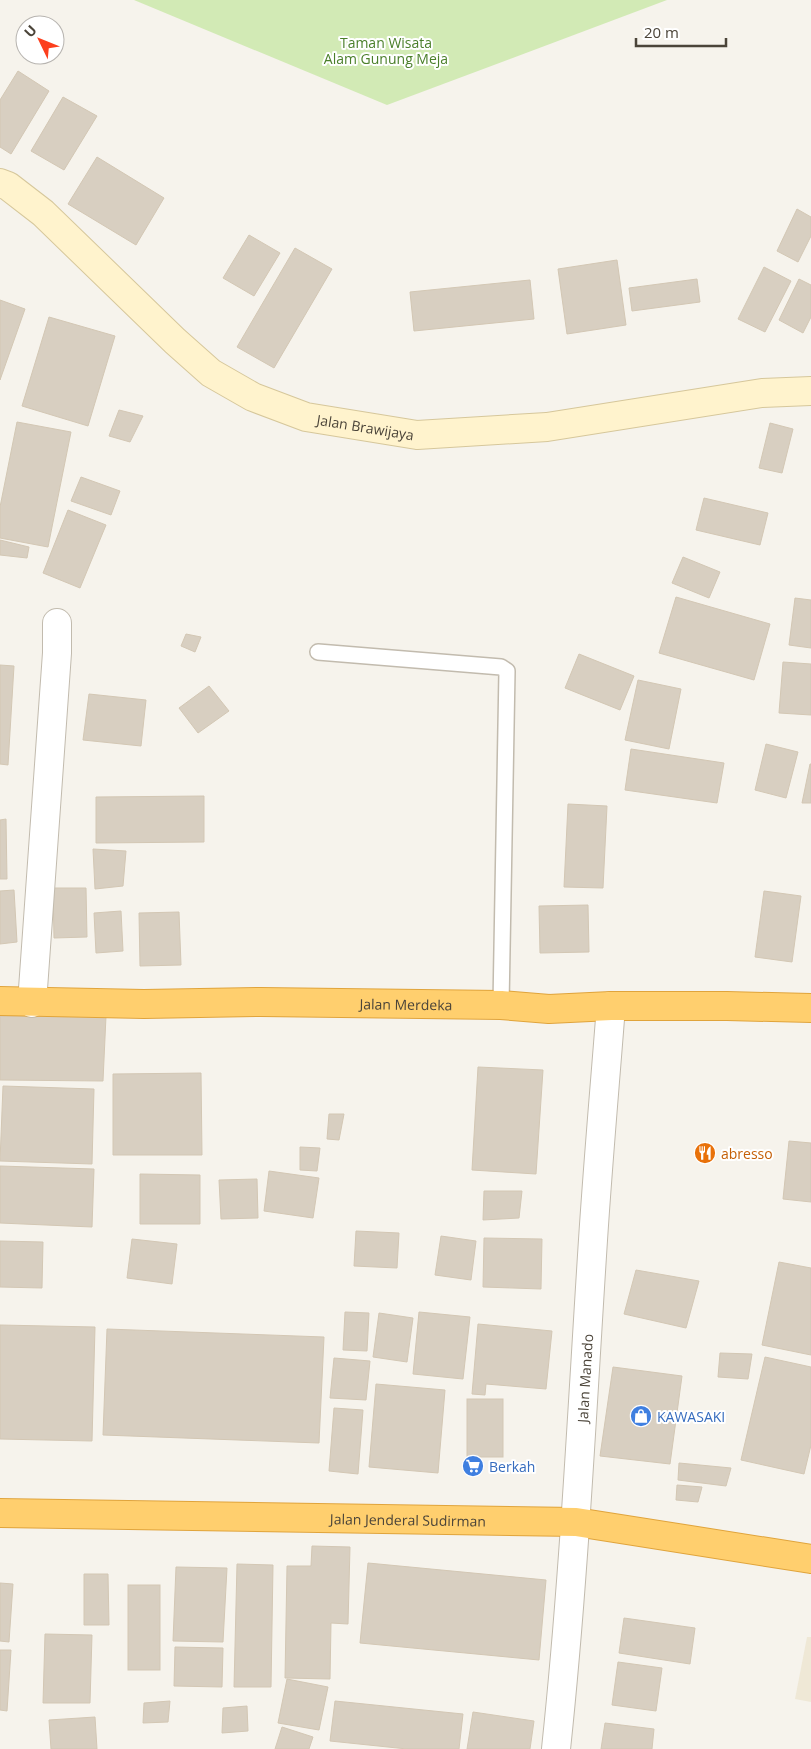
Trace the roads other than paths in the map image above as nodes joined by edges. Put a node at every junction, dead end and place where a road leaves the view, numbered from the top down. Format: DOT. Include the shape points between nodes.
graph roads {
  1 [pos="0,183"];
  2 [pos="811,391"];
  3 [pos="57,623"];
  4 [pos="318,652"];
  5 [pos="0,1002"];
  6 [pos="32,1003"];
  7 [pos="501,1005"];
  8 [pos="611,1006"];
  9 [pos="811,1008"];
  10 [pos="0,1513"];
  11 [pos="576,1522"];
  12 [pos="811,1559"];
  13 [pos="556,1749"];
  1 -- 2 [label="street, Jalan Brawijaya" via="43,213 211,374 253,397 306,417 417,435 546,427 762,393"];
  3 -- 6 [label="street"];
  4 -- 7 [label="lane" via="501,667 507,671"];
  5 -- 6 [label="highway, Jalan Merdeka"];
  6 -- 7 [label="highway, Jalan Merdeka"];
  7 -- 8 [label="highway, Jalan Merdeka" via="549,1009"];
  8 -- 9 [label="highway, Jalan Merdeka"];
  8 -- 11 [label="street, Jalan Manado"];
  10 -- 11 [label="highway, Jalan Jenderal Sudirman"];
  11 -- 12 [label="highway, Jalan Jenderal Sudirman"];
  11 -- 13 [label="street, Jalan Manado"];
}
